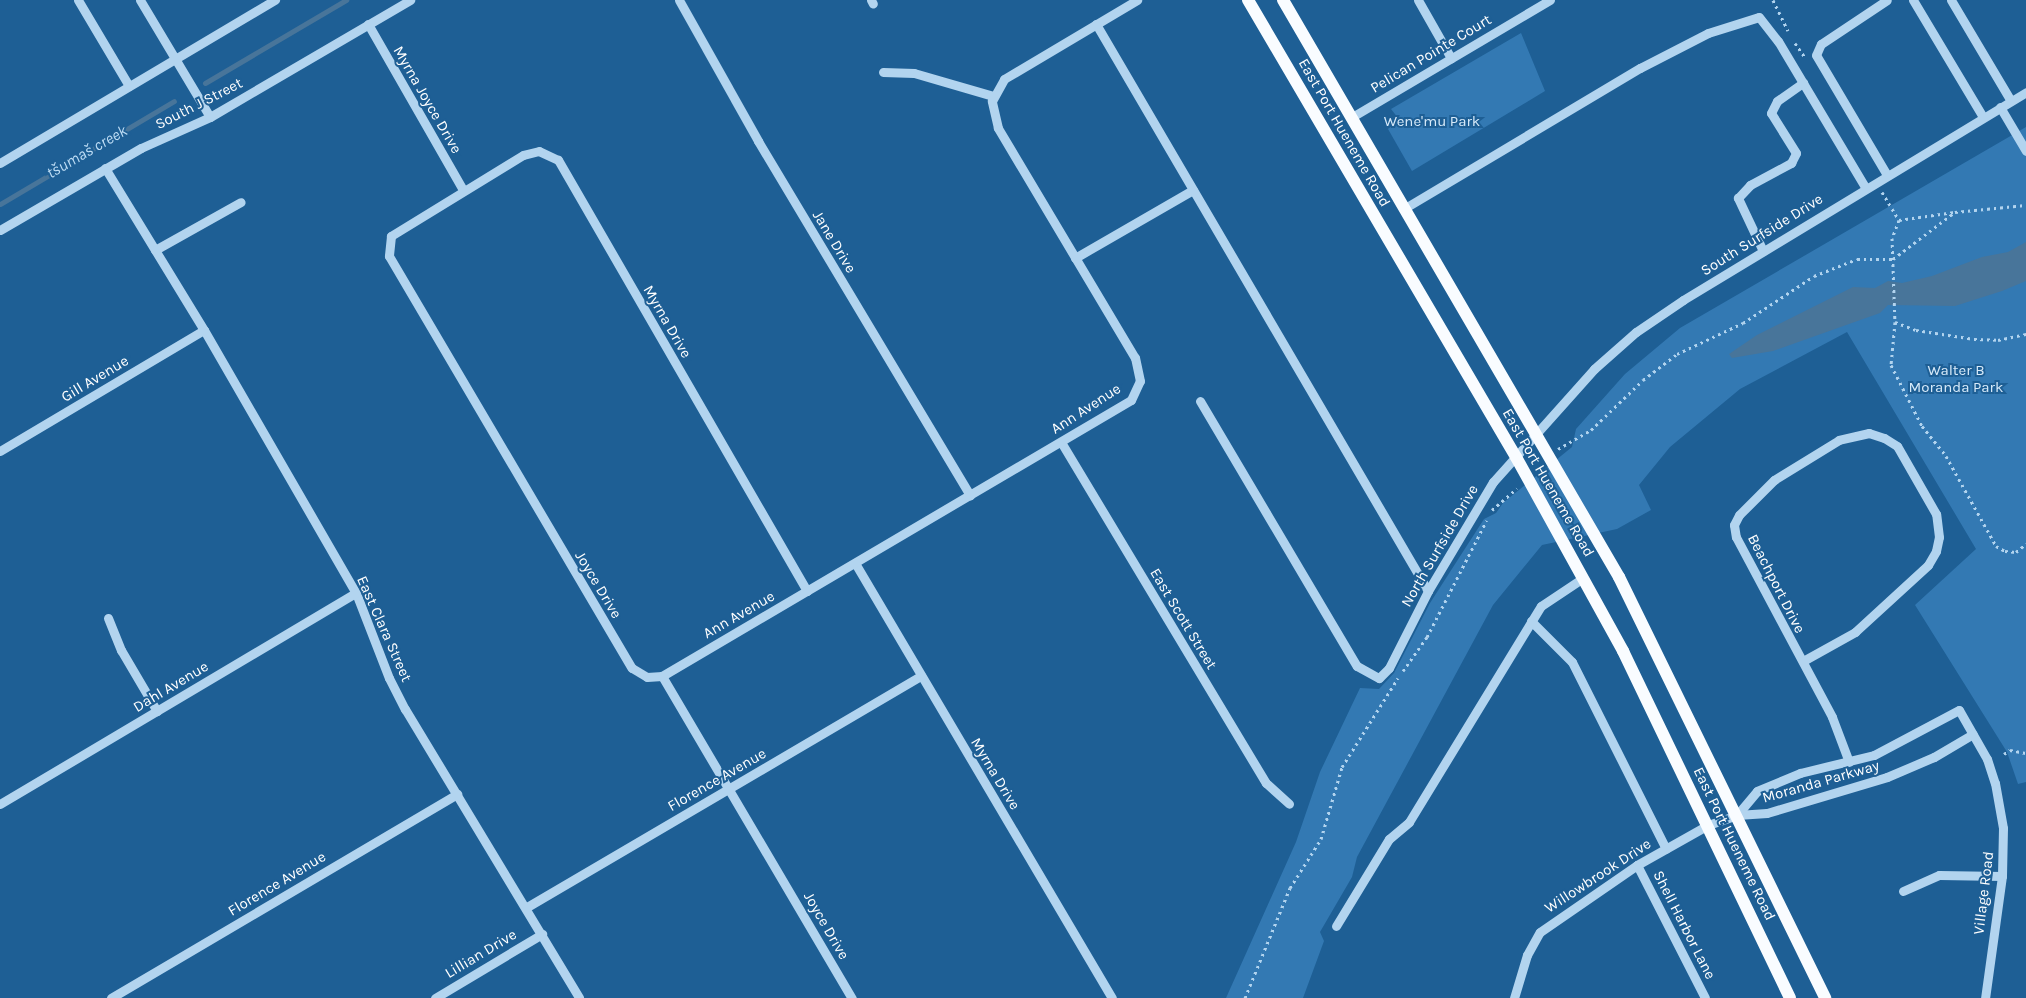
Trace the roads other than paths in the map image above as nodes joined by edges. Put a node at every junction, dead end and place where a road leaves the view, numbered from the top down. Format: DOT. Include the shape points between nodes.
graph roads {
  1 [pos="78,0"];
  2 [pos="140,0"];
  3 [pos="275,0"];
  4 [pos="410,0"];
  5 [pos="679,0"];
  6 [pos="1137,0"];
  7 [pos="1248,0"];
  8 [pos="1283,0"];
  9 [pos="1418,0"];
  10 [pos="1550,0"];
  11 [pos="1887,0"];
  12 [pos="1913,0"];
  13 [pos="1951,0"];
  14 [pos="368,24"];
  15 [pos="1096,24"];
  16 [pos="1452,58"];
  17 [pos="175,59"];
  18 [pos="883,72"];
  19 [pos="1803,83"];
  20 [pos="129,86"];
  21 [pos="2026,92"];
  22 [pos="993,96"];
  23 [pos="2011,101"];
  24 [pos="2000,107"];
  25 [pos="210,117"];
  26 [pos="1352,117"];
  27 [pos="1982,117"];
  28 [pos="2026,151"];
  29 [pos="0,163"];
  30 [pos="104,168"];
  31 [pos="1887,174"];
  32 [pos="1865,187"];
  33 [pos="463,190"];
  34 [pos="1193,190"];
  35 [pos="241,202"];
  36 [pos="1405,208"];
  37 [pos="0,230"];
  38 [pos="153,247"];
  39 [pos="1763,251"];
  40 [pos="1075,258"];
  41 [pos="204,330"];
  42 [pos="1200,401"];
  43 [pos="1537,435"];
  44 [pos="1061,442"];
  45 [pos="0,451"];
  46 [pos="1516,457"];
  47 [pos="970,496"];
  48 [pos="855,563"];
  49 [pos="1583,578"];
  50 [pos="807,591"];
  51 [pos="1428,591"];
  52 [pos="356,594"];
  53 [pos="108,618"];
  54 [pos="1531,621"];
  55 [pos="1803,662"];
  56 [pos="662,676"];
  57 [pos="921,676"];
  58 [pos="1958,710"];
  59 [pos="157,711"];
  60 [pos="1973,734"];
  61 [pos="1849,762"];
  62 [pos="729,789"];
  63 [pos="456,794"];
  64 [pos="0,804"];
  65 [pos="1289,804"];
  66 [pos="1737,815"];
  67 [pos="1708,826"];
  68 [pos="1666,849"];
  69 [pos="1638,865"];
  70 [pos="2002,876"];
  71 [pos="1902,891"];
  72 [pos="526,907"];
  73 [pos="1336,926"];
  74 [pos="542,934"];
  75 [pos="111,998"];
  76 [pos="435,998"];
  77 [pos="579,998"];
  78 [pos="852,998"];
  79 [pos="1112,998"];
  80 [pos="1514,998"];
  81 [pos="1705,998"];
  82 [pos="1790,998"];
  83 [pos="1825,998"];
  84 [pos="1985,998"];
  1 -- 20 [label="street"];
  2 -- 17 [label="street"];
  3 -- 17 [label="street"];
  4 -- 14 [label="street, South J Street"];
  5 -- 47 [label="street, Jane Drive" via="758,141"];
  6 -- 15 [label="street"];
  7 -- 46 [label="main road, East Port Hueneme Road"];
  8 -- 26 [label="main road, East Port Hueneme Road"];
  9 -- 16 [label="street"];
  10 -- 16 [label="street, Pelican Pointe Court"];
  11 -- 31 [label="street" via="1821,44 1816,55"];
  12 -- 27 [label="street"];
  13 -- 23 [label="street"];
  14 -- 25 [label="street, South J Street"];
  14 -- 33 [label="street, Myrna Joyce Drive"];
  15 -- 22 [label="street" via="1004,79"];
  15 -- 34 [label="street"];
  16 -- 26 [label="street, Pelican Pointe Court"];
  17 -- 20 [label="street"];
  17 -- 25 [label="street"];
  18 -- 22 [label="street" via="914,73"];
  19 -- 32 [label="street"];
  19 -- 36 [label="street" via="1759,17 1708,34 1640,68"];
  19 -- 39 [label="street" via="1777,101 1771,113 1796,152 1791,163 1750,185 1738,198"];
  20 -- 29 [label="street"];
  21 -- 23 [label="street, South Surfside Drive"];
  22 -- 40 [label="street, Ann Avenue" via="992,112 998,128"];
  23 -- 24 [label="street, South Surfside Drive"];
  24 -- 27 [label="street, South Surfside Drive"];
  24 -- 28 [label="street"];
  25 -- 30 [label="street, South J Street"];
  26 -- 36 [label="main road, East Port Hueneme Road"];
  27 -- 31 [label="street, South Surfside Drive"];
  30 -- 37 [label="street, South J Street"];
  30 -- 38 [label="street, East Clara Street"];
  31 -- 32 [label="street, South Surfside Drive"];
  32 -- 39 [label="street, South Surfside Drive"];
  33 -- 50 [label="street, Myrna Drive" via="530,152 539,151 558,160"];
  33 -- 56 [label="street, Joyce Drive" via="398,229 388,244 389,256 632,668 647,677"];
  34 -- 40 [label="street"];
  34 -- 51 [label="street"];
  35 -- 38 [label="street"];
  36 -- 43 [label="main road, East Port Hueneme Road"];
  38 -- 41 [label="street, East Clara Street"];
  39 -- 43 [label="street, South Surfside Drive" via="1636,332 1594,369"];
  40 -- 44 [label="street, Ann Avenue" via="1135,358 1140,381 1131,400"];
  41 -- 45 [label="street, Gill Avenue"];
  41 -- 52 [label="street, East Clara Street"];
  42 -- 51 [label="street, North Surfside Drive" via="1357,666 1379,678 1389,668"];
  43 -- 46 [label="street, North Surfside Drive"];
  43 -- 66 [label="main road, East Port Hueneme Road" via="1619,577"];
  44 -- 47 [label="street, Ann Avenue"];
  44 -- 65 [label="street, East Scott Street" via="1266,783"];
  46 -- 49 [label="main road, East Port Hueneme Road"];
  46 -- 51 [label="street, North Surfside Drive" via="1493,482"];
  47 -- 48 [label="street, Ann Avenue"];
  48 -- 50 [label="street, Ann Avenue"];
  48 -- 57 [label="street, Myrna Drive"];
  49 -- 54 [label="street" via="1541,606"];
  49 -- 67 [label="main road, East Port Hueneme Road" via="1624,651"];
  50 -- 56 [label="street, Ann Avenue"];
  52 -- 59 [label="street, Dahl Avenue"];
  52 -- 63 [label="street, East Clara Street" via="388,678"];
  53 -- 59 [label="street" via="121,650"];
  54 -- 68 [label="street" via="1572,662"];
  54 -- 73 [label="street" via="1409,822 1389,839"];
  55 -- 55 [label="street, Beachport Drive" via="1736,538 1734,525 1739,515 1774,480 1839,440 1869,433 1897,446 1936,514 1939,536 1936,552 1928,565 1855,632"];
  55 -- 61 [label="street, Beachport Drive" via="1832,717"];
  56 -- 62 [label="street, Joyce Drive"];
  57 -- 62 [label="street, Florence Avenue"];
  57 -- 79 [label="street, Myrna Drive"];
  58 -- 60 [label="street, Village Road"];
  58 -- 61 [label="street, Moranda Parkway" via="1900,743"];
  59 -- 64 [label="street, Dahl Avenue"];
  60 -- 66 [label="street, Moranda Parkway" via="1934,757 1887,778 1767,813"];
  60 -- 70 [label="street, Village Road" via="1987,759 1999,798 2004,844"];
  61 -- 66 [label="street, Moranda Parkway" via="1800,773 1757,791"];
  62 -- 72 [label="street, Florence Avenue"];
  62 -- 78 [label="street, Joyce Drive"];
  63 -- 72 [label="street, East Clara Street"];
  63 -- 75 [label="street, Florence Avenue"];
  66 -- 67 [label="street, Willowbrook Drive"];
  66 -- 83 [label="main road, East Port Hueneme Road"];
  67 -- 68 [label="street, Willowbrook Drive"];
  67 -- 82 [label="main road, East Port Hueneme Road"];
  68 -- 69 [label="street, Willowbrook Drive"];
  69 -- 80 [label="street, Willowbrook Drive" via="1540,932 1527,955"];
  69 -- 81 [label="street, Shell Harbor Lane"];
  70 -- 71 [label="street" via="1940,875"];
  70 -- 84 [label="street, Village Road"];
  72 -- 74 [label="street, East Clara Street"];
  74 -- 76 [label="street, Lillian Drive"];
  74 -- 77 [label="street, East Clara Street"];
}
